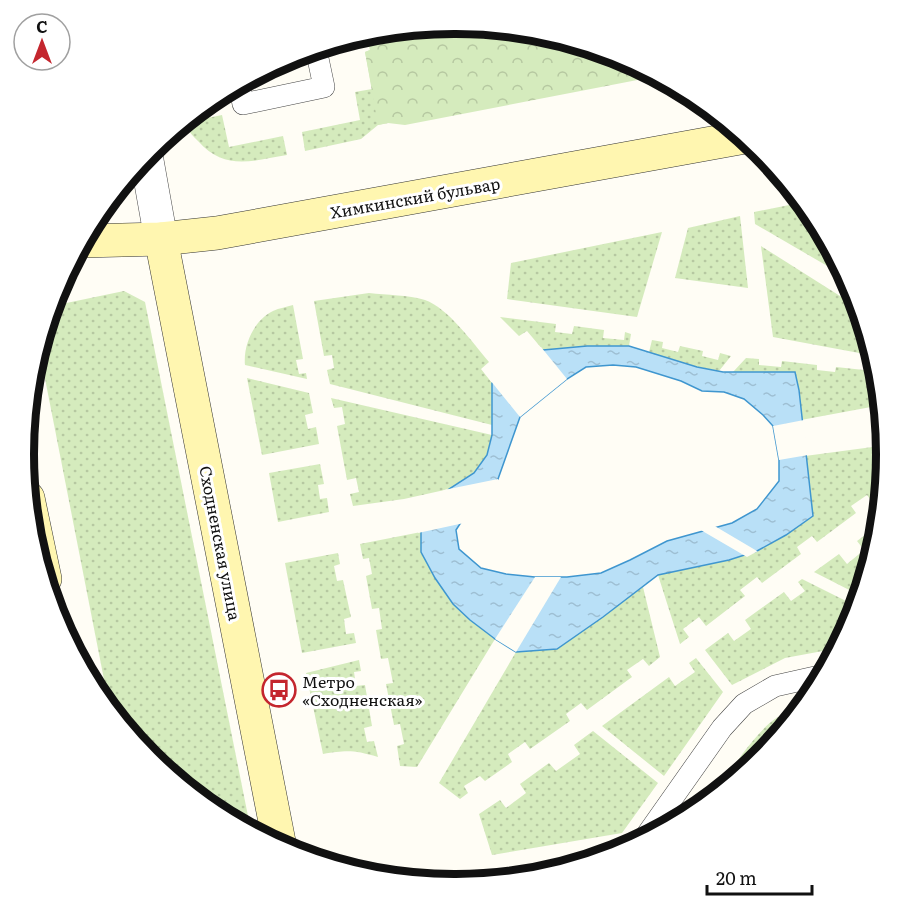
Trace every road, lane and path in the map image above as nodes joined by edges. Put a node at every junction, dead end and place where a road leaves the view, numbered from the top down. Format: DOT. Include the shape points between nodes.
graph roads {
  1 [pos="318,57"];
  2 [pos="241,93"];
  3 [pos="733,139"];
  4 [pos="148,168"];
  5 [pos="161,239"];
  6 [pos="93,241"];
  7 [pos="812,678"];
  8 [pos="654,824"];
  9 [pos="278,835"];
  1 -- 2 [label="lane" via="324,87 243,104"];
  3 -- 5 [label="main road, Химкинский бульвар" via="217,233"];
  4 -- 5 [label="street"];
  5 -- 6 [label="main road, Химкинский бульвар"];
  5 -- 9 [label="main road, Сходненская улица"];
  7 -- 8 [label="lane" via="775,686 744,704"];
}
